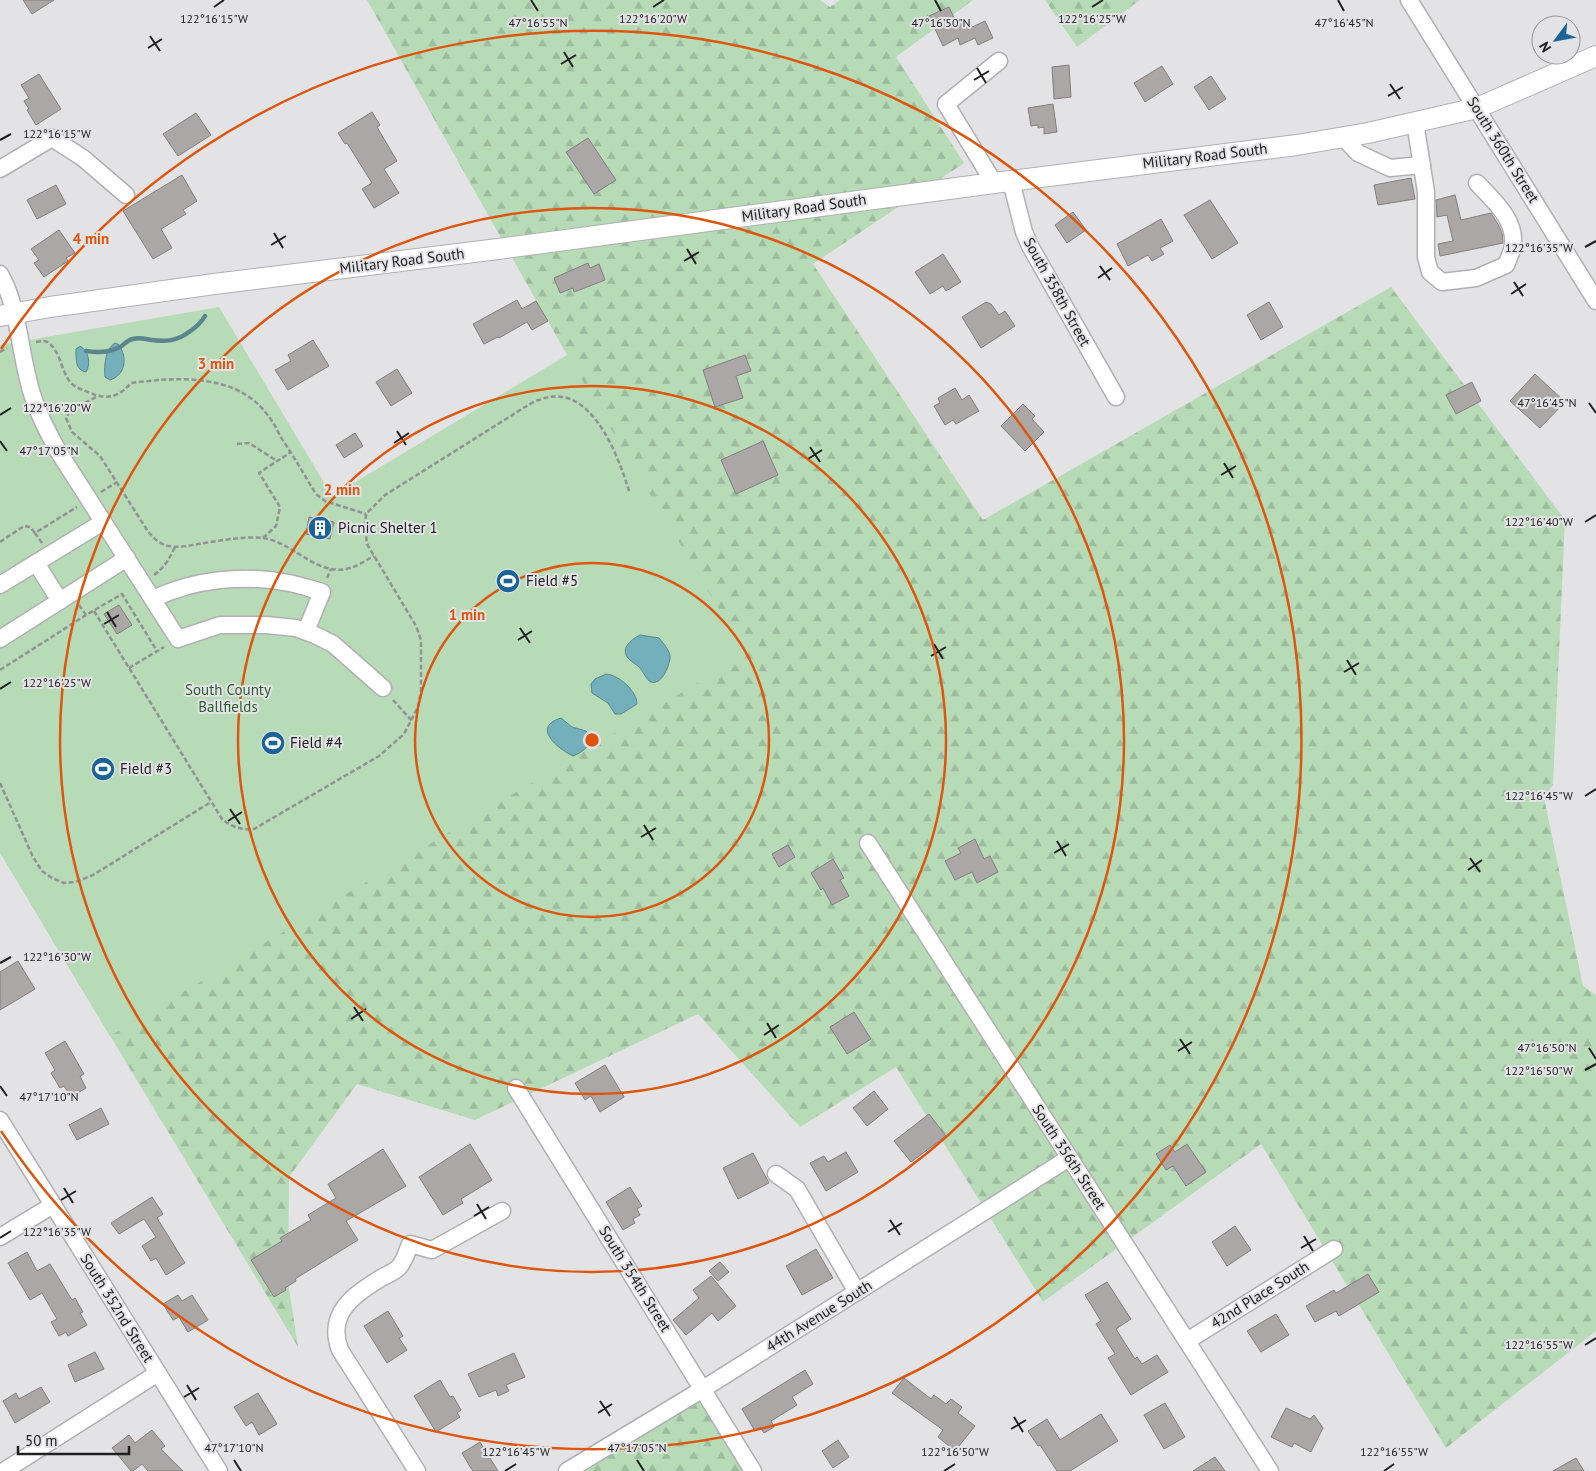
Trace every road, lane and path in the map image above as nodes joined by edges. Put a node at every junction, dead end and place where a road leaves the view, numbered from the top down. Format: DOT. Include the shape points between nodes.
graph roads {
  1 [pos="1409,0"];
  2 [pos="1596,56"];
  3 [pos="999,62"];
  4 [pos="1477,108"];
  5 [pos="1415,122"];
  6 [pos="1343,137"];
  7 [pos="1422,165"];
  8 [pos="0,169"];
  9 [pos="1002,182"];
  10 [pos="1477,183"];
  11 [pos="126,195"];
  12 [pos="0,274"];
  13 [pos="1596,301"];
  14 [pos="8,315"];
  15 [pos="35,342"];
  16 [pos="8,347"];
  17 [pos="0,352"];
  18 [pos="96,396"];
  19 [pos="1116,397"];
  20 [pos="237,444"];
  21 [pos="290,452"];
  22 [pos="277,461"];
  23 [pos="117,482"];
  24 [pos="630,491"];
  25 [pos="89,499"];
  26 [pos="366,514"];
  27 [pos="103,522"];
  28 [pos="35,533"];
  29 [pos="263,538"];
  30 [pos="0,542"];
  31 [pos="42,544"];
  32 [pos="175,547"];
  33 [pos="374,556"];
  34 [pos="127,558"];
  35 [pos="36,563"];
  36 [pos="142,582"];
  37 [pos="0,585"];
  38 [pos="76,599"];
  39 [pos="153,599"];
  40 [pos="60,601"];
  41 [pos="94,611"];
  42 [pos="86,615"];
  43 [pos="306,632"];
  44 [pos="0,639"];
  45 [pos="178,639"];
  46 [pos="157,652"];
  47 [pos="129,668"];
  48 [pos="0,670"];
  49 [pos="383,688"];
  50 [pos="412,721"];
  51 [pos="0,783"];
  52 [pos="212,802"];
  53 [pos="868,843"];
  54 [pos="516,1088"];
  55 [pos="0,1120"];
  56 [pos="1069,1158"];
  57 [pos="776,1174"];
  58 [pos="52,1205"];
  59 [pos="502,1211"];
  60 [pos="0,1238"];
  61 [pos="1334,1249"];
  62 [pos="857,1292"];
  63 [pos="1187,1341"];
  64 [pos="158,1373"];
  65 [pos="703,1388"];
  66 [pos="4,1471"];
  67 [pos="219,1471"];
  68 [pos="417,1471"];
  69 [pos="567,1471"];
  70 [pos="753,1471"];
  71 [pos="1270,1471"];
  1 -- 4 [label="street, South 360th Street"];
  2 -- 4 [label="main road, Military Road South"];
  3 -- 9 [label="street, South 358th Street" via="946,104"];
  4 -- 5 [label="main road, Military Road South"];
  4 -- 13 [label="street, South 360th Street"];
  5 -- 6 [label="main road, Military Road South"];
  5 -- 7 [label="street"];
  6 -- 7 [label="street" via="1358,153 1390,168"];
  6 -- 9 [label="main road, Military Road South"];
  7 -- 10 [label="street" via="1426,192 1426,257 1430,272 1442,282 1476,278 1506,265 1512,250 1513,231 1503,210"];
  8 -- 11 [label="street" via="52,138 83,158"];
  9 -- 14 [label="main road, Military Road South" via="214,284"];
  9 -- 19 [label="street, South 358th Street" via="1030,246"];
  12 -- 14 [label="street" via="8,289"];
  14 -- 25 [label="street" via="42,422"];
  15 -- 18 [label="path" via="49,343 68,380"];
  16 -- 17 [label="path"];
  18 -- 21 [label="path" via="112,397 125,391 131,383 150,380 192,379 221,385 238,390 266,412"];
  18 -- 23 [label="path" via="70,411 66,418 72,432 100,456"];
  20 -- 22 [label="path" via="249,443"];
  21 -- 22 [label="path"];
  21 -- 26 [label="path" via="316,494 324,501"];
  22 -- 29 [label="path" via="259,473 280,507 276,526"];
  23 -- 25 [label="path"];
  23 -- 32 [label="path" via="154,538 166,546"];
  24 -- 26 [label="path" via="612,446 591,414 572,399 556,397 540,399 525,407 386,495"];
  25 -- 27 [label="street"];
  25 -- 28 [label="path"];
  26 -- 33 [label="path" via="365,534"];
  27 -- 34 [label="street"];
  27 -- 35 [label="street"];
  28 -- 30 [label="path" via="24,526"];
  28 -- 31 [label="path"];
  29 -- 32 [label="path"];
  29 -- 33 [label="path" via="286,545 310,562 331,569 350,568"];
  32 -- 36 [label="path" via="163,568"];
  33 -- 50 [label="path" via="416,626 420,640 420,691"];
  34 -- 36 [label="street"];
  34 -- 40 [label="street"];
  35 -- 37 [label="street"];
  35 -- 40 [label="street"];
  36 -- 39 [label="street"];
  38 -- 42 [label="path"];
  39 -- 43 [label="street" via="184,586 216,581 260,579 289,583 322,592"];
  39 -- 45 [label="street"];
  40 -- 44 [label="street"];
  41 -- 42 [label="path"];
  41 -- 46 [label="path" via="122,594"];
  41 -- 47 [label="path"];
  42 -- 48 [label="path"];
  43 -- 45 [label="street" via="266,625 220,624"];
  43 -- 49 [label="street" via="333,644"];
  45 -- 46 [label="path"];
  46 -- 47 [label="path"];
  47 -- 52 [label="path"];
  49 -- 50 [label="path"];
  50 -- 52 [label="path" via="404,734 379,756 254,829 233,827 222,819"];
  51 -- 52 [label="path" via="33,858 42,871 64,882 76,882 93,875"];
  53 -- 56 [label="street, South 356th Street"];
  54 -- 65 [label="street, South 354th Street"];
  55 -- 58 [label="street, South 352nd Street"];
  56 -- 62 [label="street, 44th Avenue South"];
  56 -- 63 [label="street, South 356th Street"];
  57 -- 62 [label="street" via="797,1189"];
  58 -- 60 [label="street"];
  58 -- 64 [label="street, South 352nd Street"];
  59 -- 68 [label="street" via="432,1250 410,1244 399,1267 356,1293 340,1315 336,1330 340,1350"];
  61 -- 63 [label="street, 42nd Place South"];
  62 -- 65 [label="street, 44th Avenue South"];
  63 -- 71 [label="street, South 356th Street"];
  64 -- 66 [label="street"];
  64 -- 67 [label="street, South 352nd Street"];
  65 -- 69 [label="street, 44th Avenue South"];
  65 -- 70 [label="street, South 354th Street"];
}
